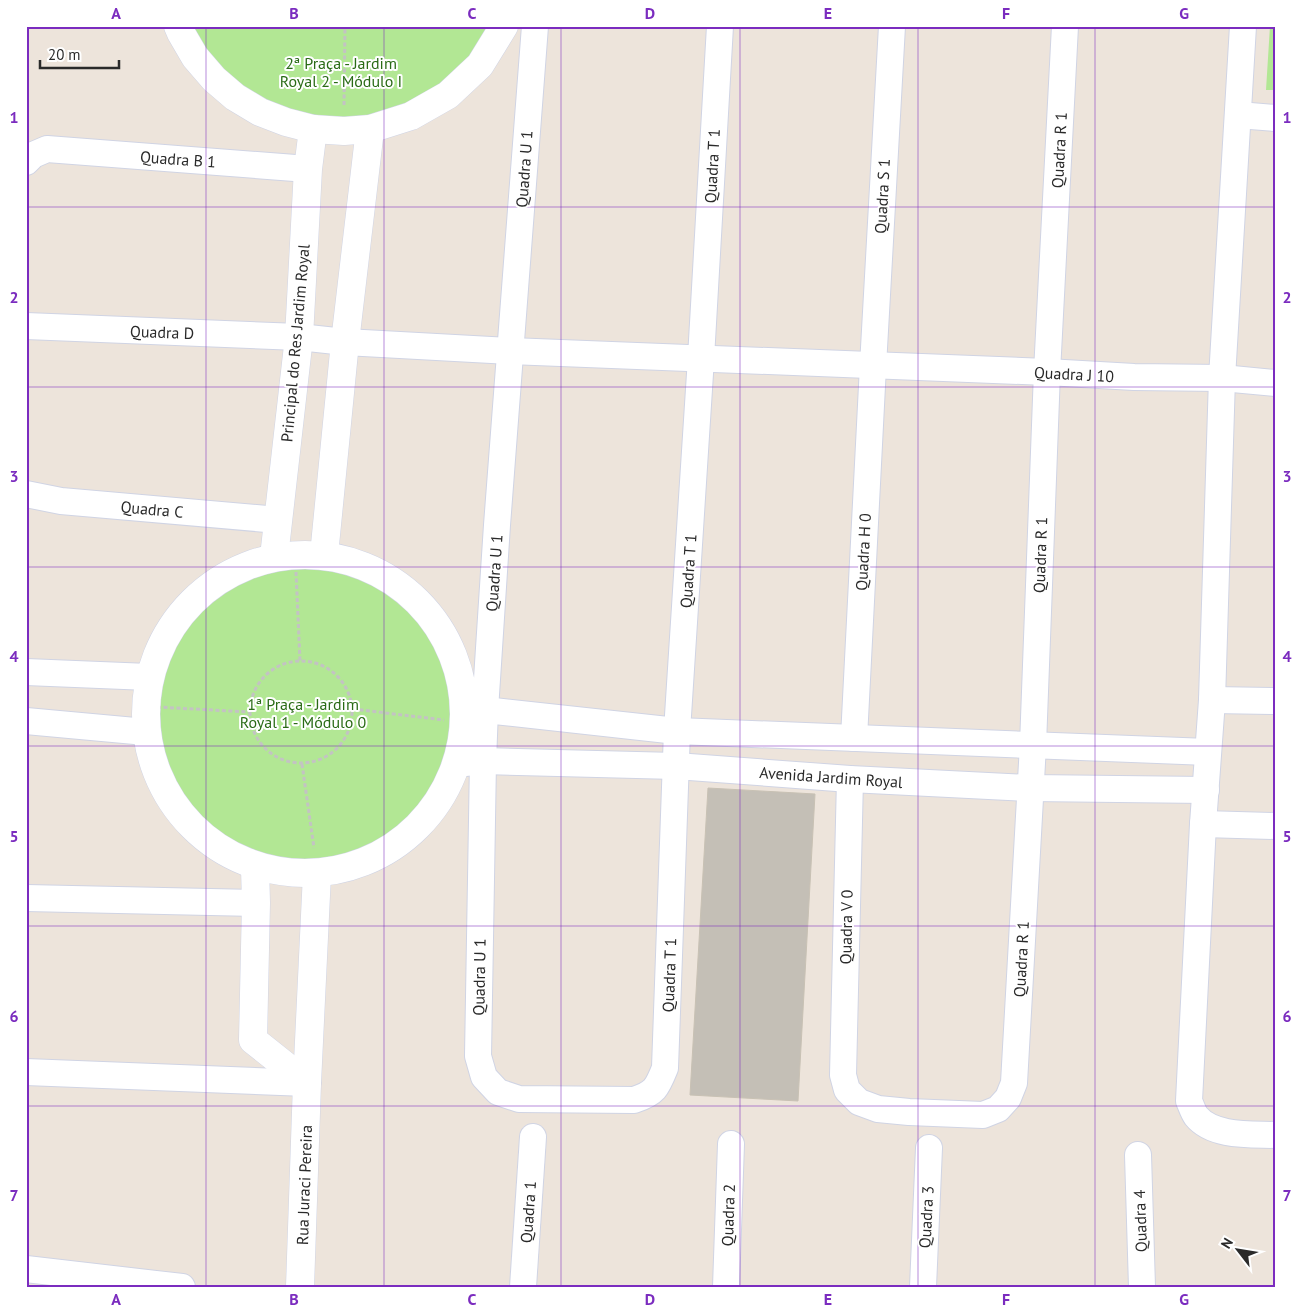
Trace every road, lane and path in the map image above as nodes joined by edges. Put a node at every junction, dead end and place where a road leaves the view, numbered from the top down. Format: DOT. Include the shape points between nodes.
graph roads {
  1 [pos="178,26"];
  2 [pos="345,26"];
  3 [pos="504,26"];
  4 [pos="535,26"];
  5 [pos="720,26"];
  6 [pos="892,26"];
  7 [pos="1066,26"];
  8 [pos="1243,26"];
  9 [pos="1238,116"];
  10 [pos="1275,118"];
  11 [pos="313,129"];
  12 [pos="357,130"];
  13 [pos="37,156"];
  14 [pos="308,169"];
  15 [pos="26,326"];
  16 [pos="298,337"];
  17 [pos="344,342"];
  18 [pos="510,351"];
  19 [pos="701,358"];
  20 [pos="873,366"];
  21 [pos="1047,372"];
  22 [pos="1222,378"];
  23 [pos="1275,383"];
  24 [pos="26,494"];
  25 [pos="278,520"];
  26 [pos="285,555"];
  27 [pos="324,555"];
  28 [pos="300,661"];
  29 [pos="26,672"];
  30 [pos="149,677"];
  31 [pos="1212,700"];
  32 [pos="1275,701"];
  33 [pos="353,709"];
  34 [pos="249,712"];
  35 [pos="471,712"];
  36 [pos="145,719"];
  37 [pos="26,721"];
  38 [pos="677,731"];
  39 [pos="854,738"];
  40 [pos="1032,745"];
  41 [pos="1208,752"];
  42 [pos="470,762"];
  43 [pos="302,764"];
  44 [pos="676,766"];
  45 [pos="850,779"];
  46 [pos="1030,788"];
  47 [pos="1206,790"];
  48 [pos="1203,824"];
  49 [pos="1275,826"];
  50 [pos="255,867"];
  51 [pos="317,874"];
  52 [pos="26,898"];
  53 [pos="256,902"];
  54 [pos="26,1072"];
  55 [pos="307,1083"];
  56 [pos="1014,1083"];
  57 [pos="634,1100"];
  58 [pos="1275,1135"];
  59 [pos="533,1136"];
  60 [pos="731,1144"];
  61 [pos="929,1148"];
  62 [pos="1138,1155"];
  63 [pos="26,1269"];
  64 [pos="182,1287"];
  65 [pos="300,1287"];
  66 [pos="523,1287"];
  67 [pos="726,1287"];
  68 [pos="923,1287"];
  69 [pos="1142,1287"];
  1 -- 11 [label="street" via="196,57 214,79 236,97 260,112"];
  2 -- 12 [label="path"];
  3 -- 12 [label="street" via="480,65 448,95 411,116"];
  4 -- 18 [label="street, Quadra U 1"];
  5 -- 19 [label="street, Quadra T 1"];
  6 -- 20 [label="street, Quadra S 1"];
  7 -- 21 [label="street, Quadra R 1"];
  8 -- 9 [label="street"];
  9 -- 10 [label="street"];
  9 -- 22 [label="street"];
  11 -- 12 [label="street"];
  11 -- 14 [label="street, Principal do Res Jardim Royal"];
  12 -- 17 [label="street"];
  13 -- 14 [label="street, Quadra B 1"];
  14 -- 16 [label="street, Principal do Res Jardim Royal"];
  15 -- 16 [label="street, Quadra D"];
  16 -- 17 [label="street, Quadra D"];
  16 -- 25 [label="street, Principal do Res Jardim Royal"];
  17 -- 18 [label="street, Quadra D"];
  17 -- 27 [label="street"];
  18 -- 19 [label="street, Quadra J 10"];
  18 -- 35 [label="street, Quadra U 1"];
  19 -- 20 [label="street, Quadra J 10"];
  19 -- 38 [label="street, Quadra T 1"];
  20 -- 21 [label="street, Quadra J 10"];
  20 -- 39 [label="street, Quadra H 0"];
  21 -- 22 [label="street, Quadra J 10"];
  21 -- 40 [label="street, Quadra R 1"];
  22 -- 23 [label="street, Quadra J 10"];
  22 -- 31 [label="street"];
  24 -- 25 [label="street, Quadra C" via="61,501"];
  25 -- 26 [label="street, Principal do Res Jardim Royal"];
  26 -- 27 [label="street"];
  26 -- 28 [label="path"];
  26 -- 30 [label="street" via="239,568 208,587 182,612 162,643"];
  27 -- 35 [label="street" via="360,563 393,580 421,603 443,633 458,667"];
  28 -- 33 [label="path" via="310,661 330,669 342,680"];
  28 -- 34 [label="path" via="278,665 263,677 253,692"];
  29 -- 30 [label="street"];
  30 -- 36 [label="street"];
  31 -- 32 [label="street"];
  31 -- 41 [label="street"];
  33 -- 35 [label="path"];
  33 -- 43 [label="path" via="349,732 337,750 322,760"];
  34 -- 36 [label="path"];
  34 -- 43 [label="path" via="259,744 273,757"];
  35 -- 38 [label="street"];
  35 -- 42 [label="street"];
  36 -- 37 [label="street"];
  36 -- 50 [label="street" via="152,764 165,794 184,820 208,842"];
  38 -- 39 [label="street"];
  38 -- 44 [label="street, Quadra T 1"];
  39 -- 40 [label="street"];
  40 -- 41 [label="street"];
  40 -- 46 [label="street, Quadra R 1"];
  41 -- 47 [label="street"];
  42 -- 44 [label="street, Avenida Jardim Royal"];
  42 -- 51 [label="street" via="403,840 363,863"];
  42 -- 57 [label="street, Quadra U 1" via="478,1056 484,1078 498,1092 519,1099"];
  43 -- 51 [label="path"];
  44 -- 45 [label="street, Avenida Jardim Royal"];
  44 -- 57 [label="street, Quadra T 1" via="666,1068 659,1084 649,1095"];
  45 -- 46 [label="street, Avenida Jardim Royal"];
  45 -- 56 [label="street, Quadra V 0" via="843,1076 847,1090 859,1102 878,1109 983,1115 998,1109 1008,1098"];
  46 -- 47 [label="street, Avenida Jardim Royal"];
  46 -- 56 [label="street, Quadra R 1"];
  47 -- 48 [label="street"];
  48 -- 49 [label="street"];
  48 -- 58 [label="street" via="1189,1101 1195,1115 1207,1125 1226,1132"];
  50 -- 51 [label="street" via="275,872"];
  50 -- 53 [label="street"];
  51 -- 55 [label="street, Rua Juraci Pereira"];
  52 -- 53 [label="street"];
  53 -- 55 [label="street" via="253,1040"];
  54 -- 55 [label="street"];
  55 -- 65 [label="street, Rua Juraci Pereira"];
  59 -- 66 [label="street, Quadra 1"];
  60 -- 67 [label="street, Quadra 2"];
  61 -- 68 [label="street, Quadra 3"];
  62 -- 69 [label="street, Quadra 4"];
  63 -- 64 [label="street"];
}
